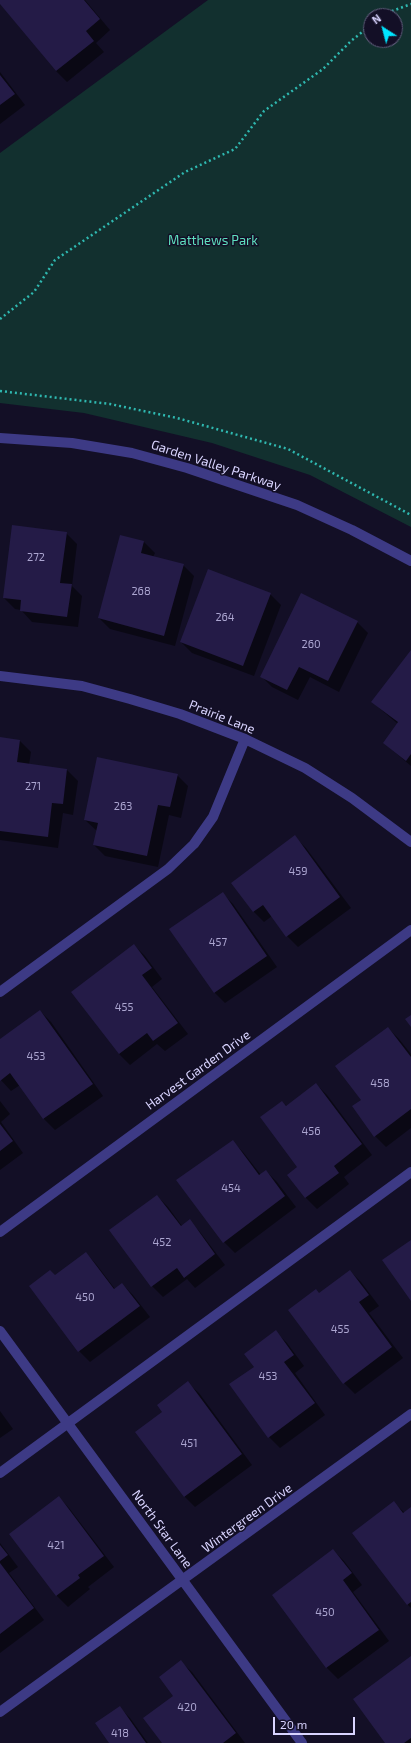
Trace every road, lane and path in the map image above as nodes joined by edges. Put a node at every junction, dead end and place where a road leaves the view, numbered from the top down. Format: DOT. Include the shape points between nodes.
graph roads {
  1 [pos="411,4"];
  2 [pos="400,8"];
  3 [pos="363,31"];
  4 [pos="0,319"];
  5 [pos="0,392"];
  6 [pos="0,438"];
  7 [pos="411,515"];
  8 [pos="411,561"];
  9 [pos="0,676"];
  10 [pos="245,739"];
  11 [pos="411,842"];
  12 [pos="411,930"];
  13 [pos="0,992"];
  14 [pos="411,1172"];
  15 [pos="0,1232"];
  16 [pos="0,1331"];
  17 [pos="411,1414"];
  18 [pos="68,1423"];
  19 [pos="0,1473"];
  20 [pos="183,1581"];
  21 [pos="0,1712"];
  22 [pos="302,1743"];
  1 -- 2 [label="path"];
  3 -- 4 [label="path" via="323,69 264,111 235,149 185,172 55,260 34,292"];
  5 -- 7 [label="path" via="110,404 177,418 288,449"];
  6 -- 8 [label="street, Garden Valley Parkway" via="72,443 125,452 187,468 297,505"];
  9 -- 10 [label="street, Prairie Lane" via="82,686 180,714"];
  10 -- 11 [label="street, Prairie Lane" via="305,768 352,798"];
  10 -- 13 [label="street" via="213,817 194,844 168,869"];
  12 -- 15 [label="street, Harvest Garden Drive"];
  14 -- 18 [label="street"];
  16 -- 18 [label="street, North Star Lane"];
  17 -- 20 [label="street, Wintergreen Drive"];
  18 -- 19 [label="street"];
  18 -- 20 [label="street, North Star Lane"];
  20 -- 21 [label="street, Wintergreen Drive"];
  20 -- 22 [label="street, North Star Lane"];
}
